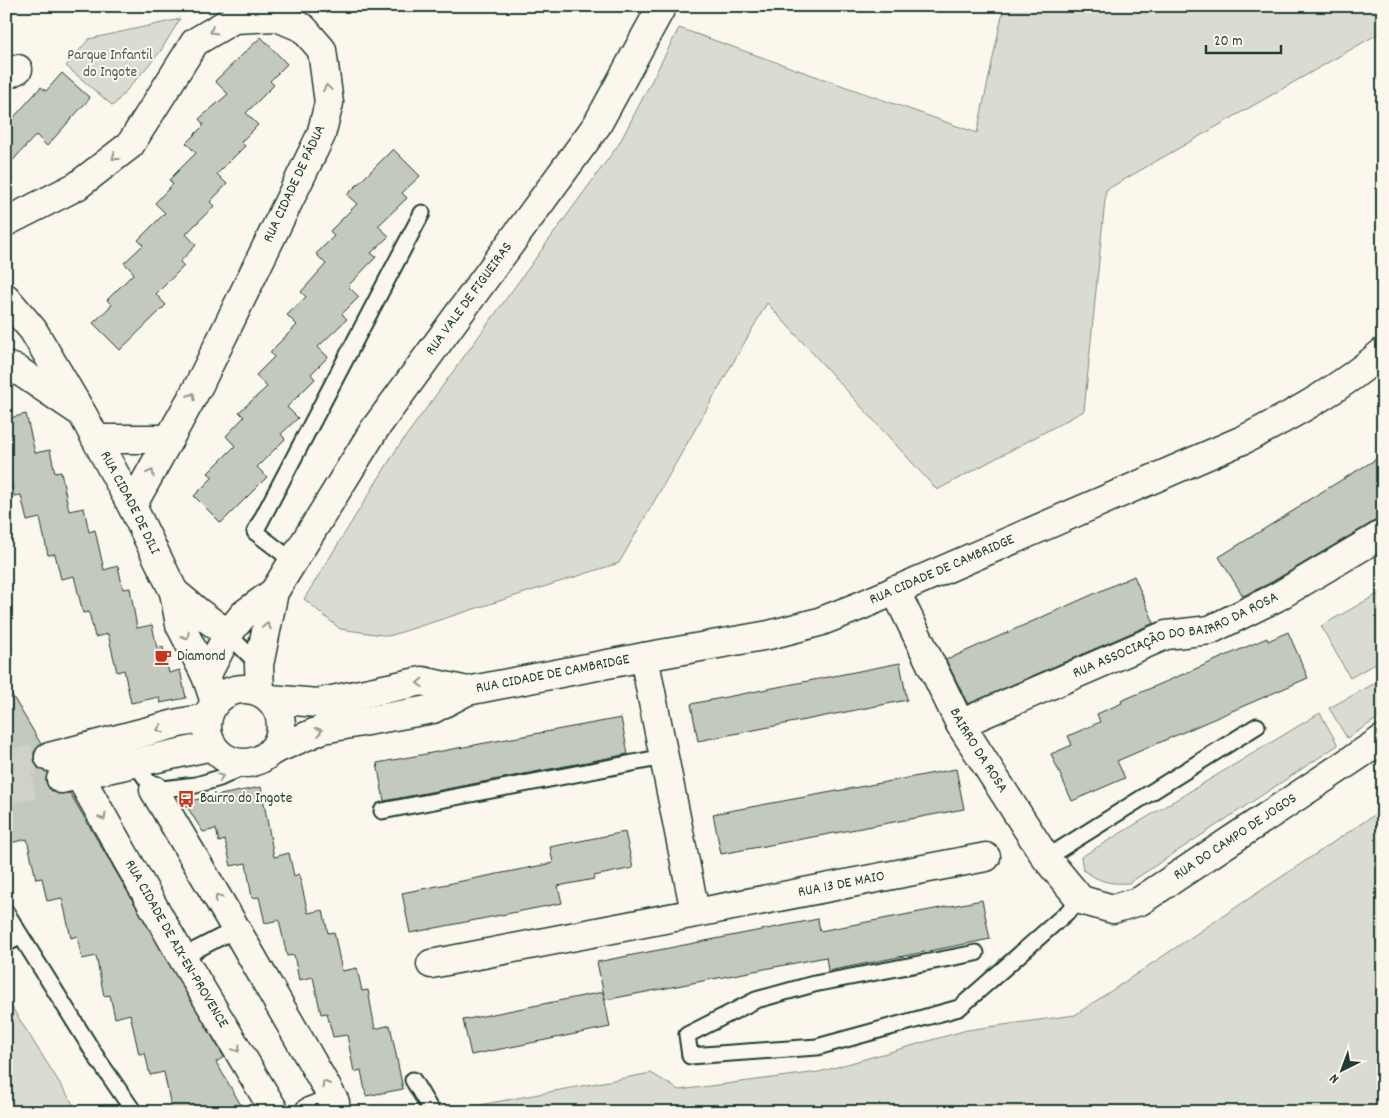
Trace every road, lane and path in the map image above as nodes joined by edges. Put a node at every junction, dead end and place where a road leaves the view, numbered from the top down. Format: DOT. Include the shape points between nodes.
graph roads {
  1 [pos="662,6"];
  2 [pos="422,213"];
  3 [pos="6,222"];
  4 [pos="6,298"];
  5 [pos="6,310"];
  6 [pos="6,324"];
  7 [pos="1383,352"];
  8 [pos="6,366"];
  9 [pos="83,415"];
  10 [pos="96,439"];
  11 [pos="169,439"];
  12 [pos="132,506"];
  13 [pos="1383,534"];
  14 [pos="293,561"];
  15 [pos="895,590"];
  16 [pos="174,592"];
  17 [pos="274,592"];
  18 [pos="228,634"];
  19 [pos="644,657"];
  20 [pos="259,665"];
  21 [pos="206,676"];
  22 [pos="467,691"];
  23 [pos="265,695"];
  24 [pos="211,710"];
  25 [pos="960,724"];
  26 [pos="1257,726"];
  27 [pos="1383,739"];
  28 [pos="212,746"];
  29 [pos="263,756"];
  30 [pos="664,757"];
  31 [pos="134,763"];
  32 [pos="63,770"];
  33 [pos="154,790"];
  34 [pos="382,811"];
  35 [pos="986,857"];
  36 [pos="1046,858"];
  37 [pos="1081,900"];
  38 [pos="6,912"];
  39 [pos="696,912"];
  40 [pos="236,929"];
  41 [pos="21,936"];
  42 [pos="6,944"];
  43 [pos="976,953"];
  44 [pos="182,957"];
  45 [pos="431,964"];
  46 [pos="413,1080"];
  47 [pos="134,1112"];
  48 [pos="275,1112"];
  49 [pos="309,1112"];
  50 [pos="432,1112"];
  1 -- 14 [label="street, RUA VALE DE FIGUEIRAS" via="597,125 374,430"];
  2 -- 14 [label="lane" via="255,532"];
  11 -- 3 [label="street, RUA CIDADE DE PÁDUA, one-way" via="321,135 329,103 322,50 303,28 277,17 234,19 195,42 130,145 77,186"];
  4 -- 9 [label="street, RUA CIDADE DE DILI" via="33,330"];
  5 -- 6 [label="street"];
  7 -- 15 [label="street, RUA CIDADE DE CAMBRIDGE" via="1342,384 1245,439"];
  8 -- 9 [label="street, RUA CIDADE DE DILI" via="16,369"];
  9 -- 10 [label="street, RUA CIDADE DE DILI"];
  10 -- 11 [label="street"];
  10 -- 12 [label="street, RUA CIDADE DE DILI"];
  12 -- 11 [label="street, RUA CIDADE DE PÁDUA, one-way"];
  12 -- 16 [label="street, RUA CIDADE DE DILI"];
  13 -- 25 [label="street, RUA ASSOCIAÇÃO DO BAIRRO DA ROSA" via="1277,597 1210,630 1166,635"];
  14 -- 17 [label="street, RUA VALE DE FIGUEIRAS"];
  15 -- 19 [label="street, RUA CIDADE DE CAMBRIDGE" via="810,624 769,635"];
  15 -- 25 [label="street, BAIRRO DA ROSA"];
  16 -- 18 [label="street, RUA CIDADE DE DILI"];
  16 -- 21 [label="street, RUA CIDADE DE DILI, one-way" via="180,625"];
  17 -- 18 [label="street, RUA VALE DE FIGUEIRAS" via="244,614"];
  20 -- 17 [label="street, RUA VALE DE FIGUEIRAS, one-way"];
  18 -- 20 [label="lane"];
  18 -- 21 [label="street, RUA VALE DE FIGUEIRAS"];
  19 -- 22 [label="street, RUA CIDADE DE CAMBRIDGE"];
  19 -- 30 [label="street"];
  20 -- 23 [label="street, RUA VALE DE FIGUEIRAS"];
  21 -- 24 [label="street, RUA CIDADE DE DILI"];
  22 -- 23 [label="street, RUA CIDADE DE CAMBRIDGE, one-way" via="422,682 318,703"];
  29 -- 22 [label="street, RUA CIDADE DE CAMBRIDGE, one-way" via="323,729 433,709"];
  23 -- 24 [label="street, RUA CIDADE DE CAMBRIDGE" via="236,689 224,694"];
  23 -- 29 [label="street" via="277,708 282,729 279,740"];
  24 -- 28 [label="street" via="208,737"];
  24 -- 32 [label="street, RUA CIDADE DE CAMBRIDGE, one-way"];
  25 -- 36 [label="street, BAIRRO DA ROSA"];
  26 -- 36 [label="lane"];
  27 -- 37 [label="street, RUA DO CAMPO DE JOGOS" via="1140,901 1113,909"];
  28 -- 29 [label="street, RUA CIDADE DE CAMBRIDGE" via="229,761 240,764"];
  28 -- 31 [label="street"];
  33 -- 29 [label="lane, one-way" via="196,786 220,778"];
  30 -- 34 [label="lane"];
  30 -- 39 [label="street"];
  31 -- 32 [label="street"];
  31 -- 33 [label="lane"];
  32 -- 44 [label="street, RUA CIDADE DE AIX-EN-PROVENCE, one-way"];
  40 -- 33 [label="street, one-way"];
  35 -- 39 [label="street, RUA 13 DE MAIO"];
  36 -- 37 [label="street, BAIRRO DA ROSA"];
  37 -- 43 [label="lane" via="959,1008 818,1047 690,1056 687,1035 756,1000 814,984"];
  38 -- 41 [label="lane"];
  39 -- 45 [label="street, RUA 13 DE MAIO"];
  40 -- 44 [label="lane"];
  49 -- 40 [label="street, one-way" via="335,1102"];
  41 -- 42 [label="lane"];
  41 -- 47 [label="lane"];
  44 -- 48 [label="street, RUA CIDADE DE AIX-EN-PROVENCE, one-way"];
  46 -- 50 [label="lane"];
}
